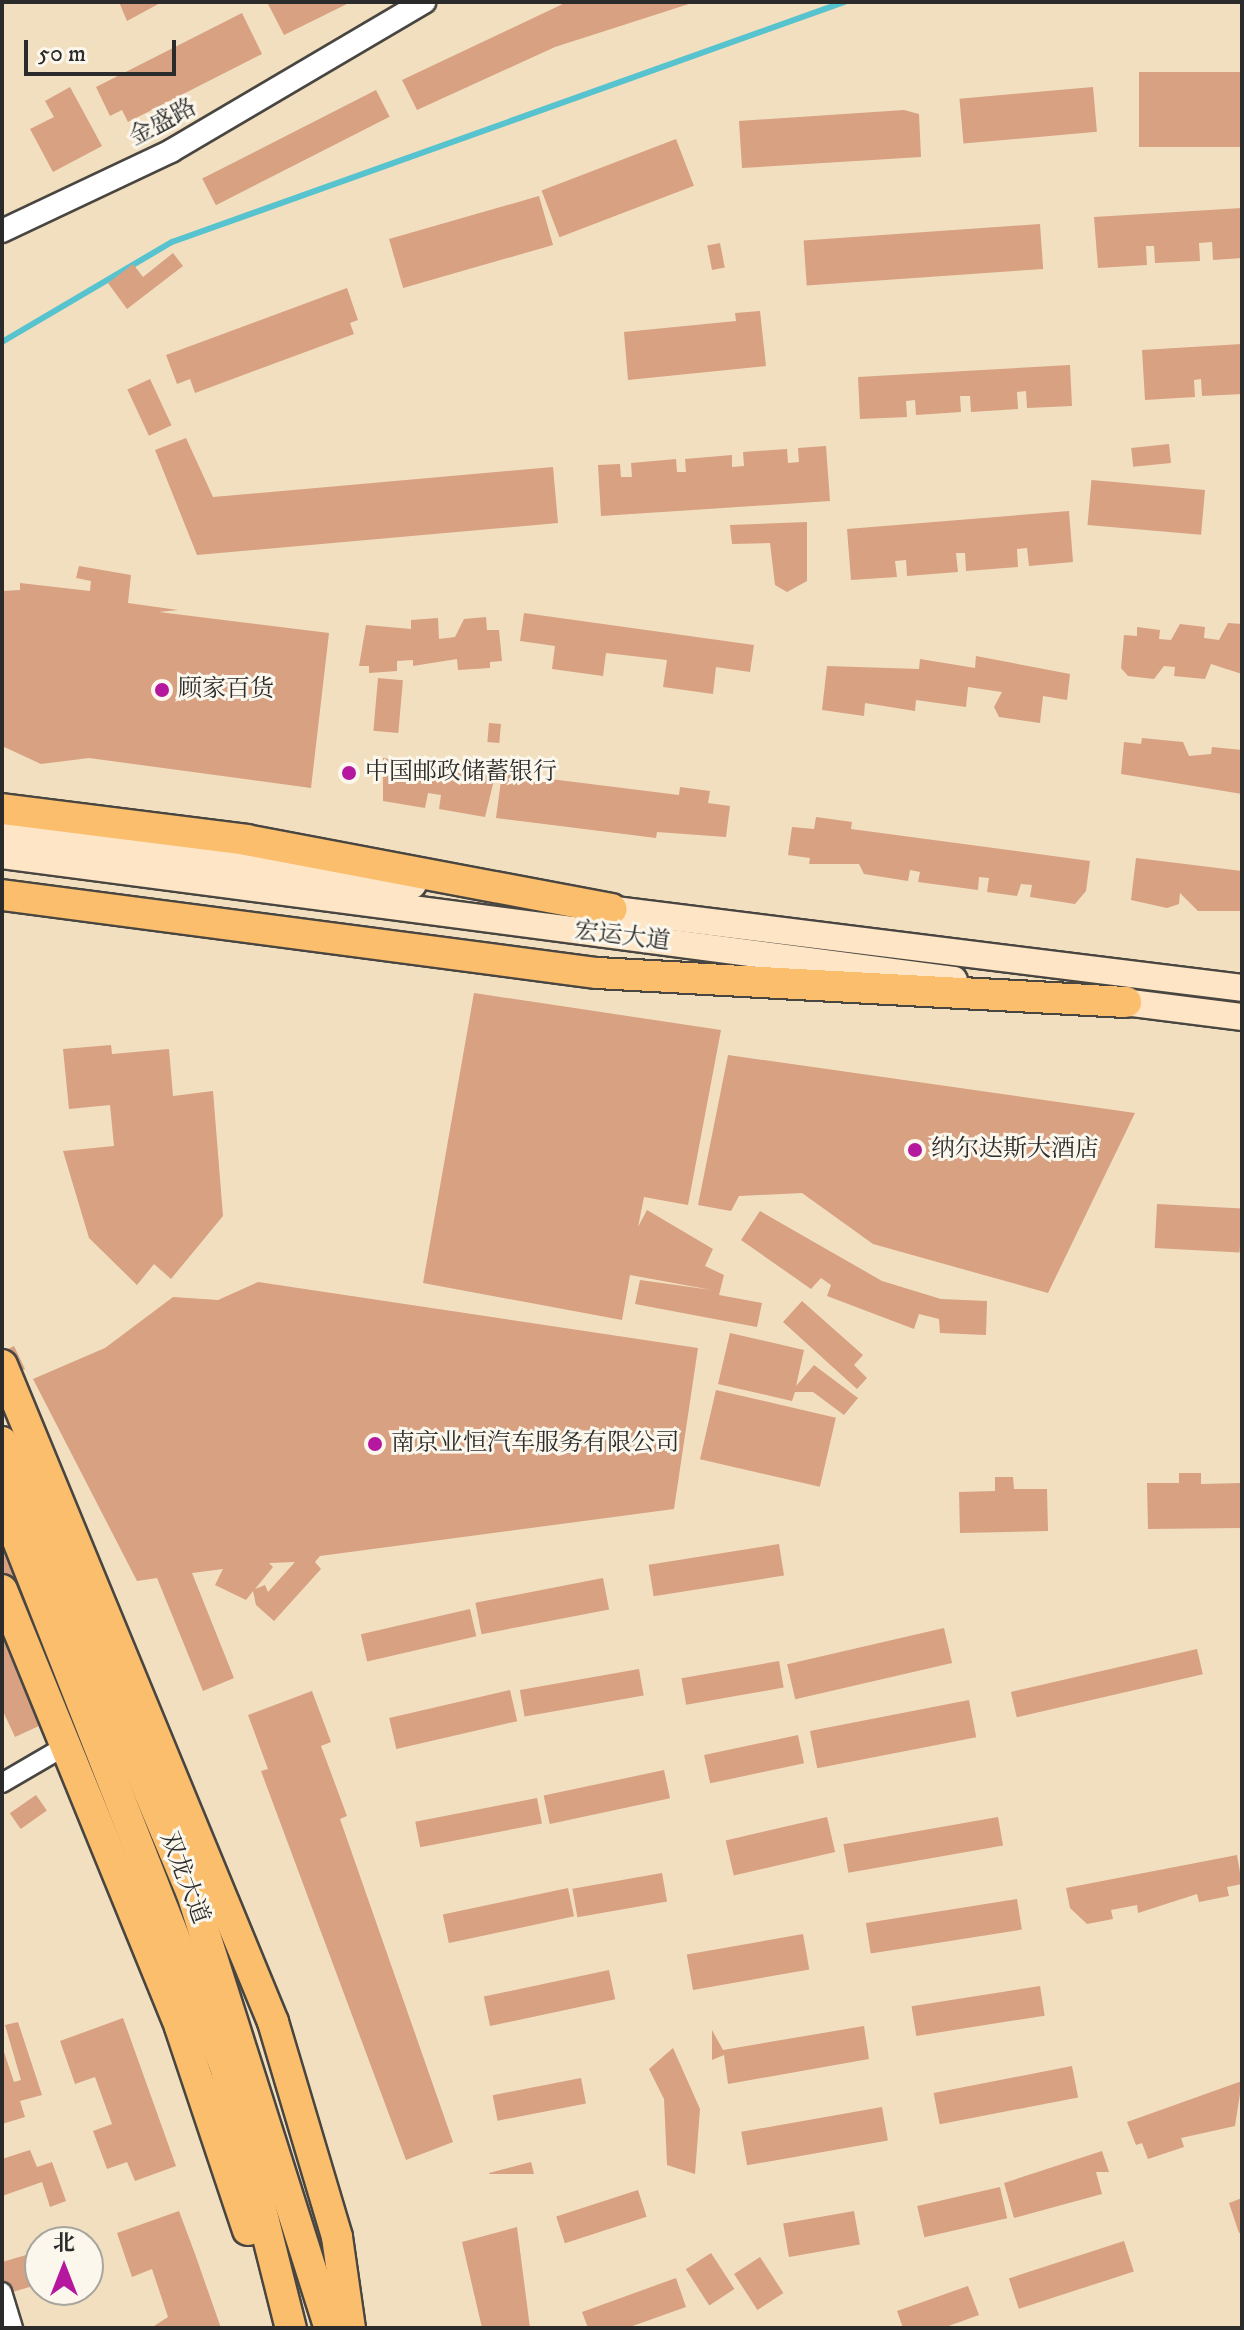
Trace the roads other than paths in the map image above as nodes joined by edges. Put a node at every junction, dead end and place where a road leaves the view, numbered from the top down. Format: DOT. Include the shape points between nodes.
graph roads {
  1 [pos="424,2"];
  2 [pos="2,231"];
  3 [pos="2,809"];
  4 [pos="2,833"];
  5 [pos="2,855"];
  6 [pos="2,895"];
  7 [pos="612,909"];
  8 [pos="1242,988"];
  9 [pos="1126,1002"];
  10 [pos="1242,1017"];
  11 [pos="2,1365"];
  12 [pos="2,1442"];
  13 [pos="2,1500"];
  14 [pos="2,1590"];
  15 [pos="67,1745"];
  16 [pos="2,1783"];
  17 [pos="237,2061"];
  18 [pos="2,2292"];
  19 [pos="13,2328"];
  20 [pos="280,2328"];
  21 [pos="291,2328"];
  22 [pos="330,2328"];
  23 [pos="350,2328"];
  1 -- 2 [label="street, 金盛路" via="171,151"];
  3 -- 7 [label="highway" via="246,840"];
  4 -- 7 [label="main road, 宏运大道"];
  5 -- 9 [label="main road, 宏运大道"];
  6 -- 9 [label="highway" via="597,973"];
  7 -- 8 [label="main road, 宏运大道"];
  9 -- 10 [label="main road, 宏运大道"];
  11 -- 23 [label="highway, 双龙大道" via="273,2022 337,2237"];
  12 -- 17 [label="highway, 双龙大道" via="192,1894"];
  13 -- 17 [label="highway, 双龙大道"];
  14 -- 15 [label="highway"];
  15 -- 16 [label="street"];
  15 -- 20 [label="highway" via="180,2027"];
  17 -- 21 [label="highway, 双龙大道"];
  17 -- 22 [label="highway, 双龙大道"];
  18 -- 19 [label="street"];
}
